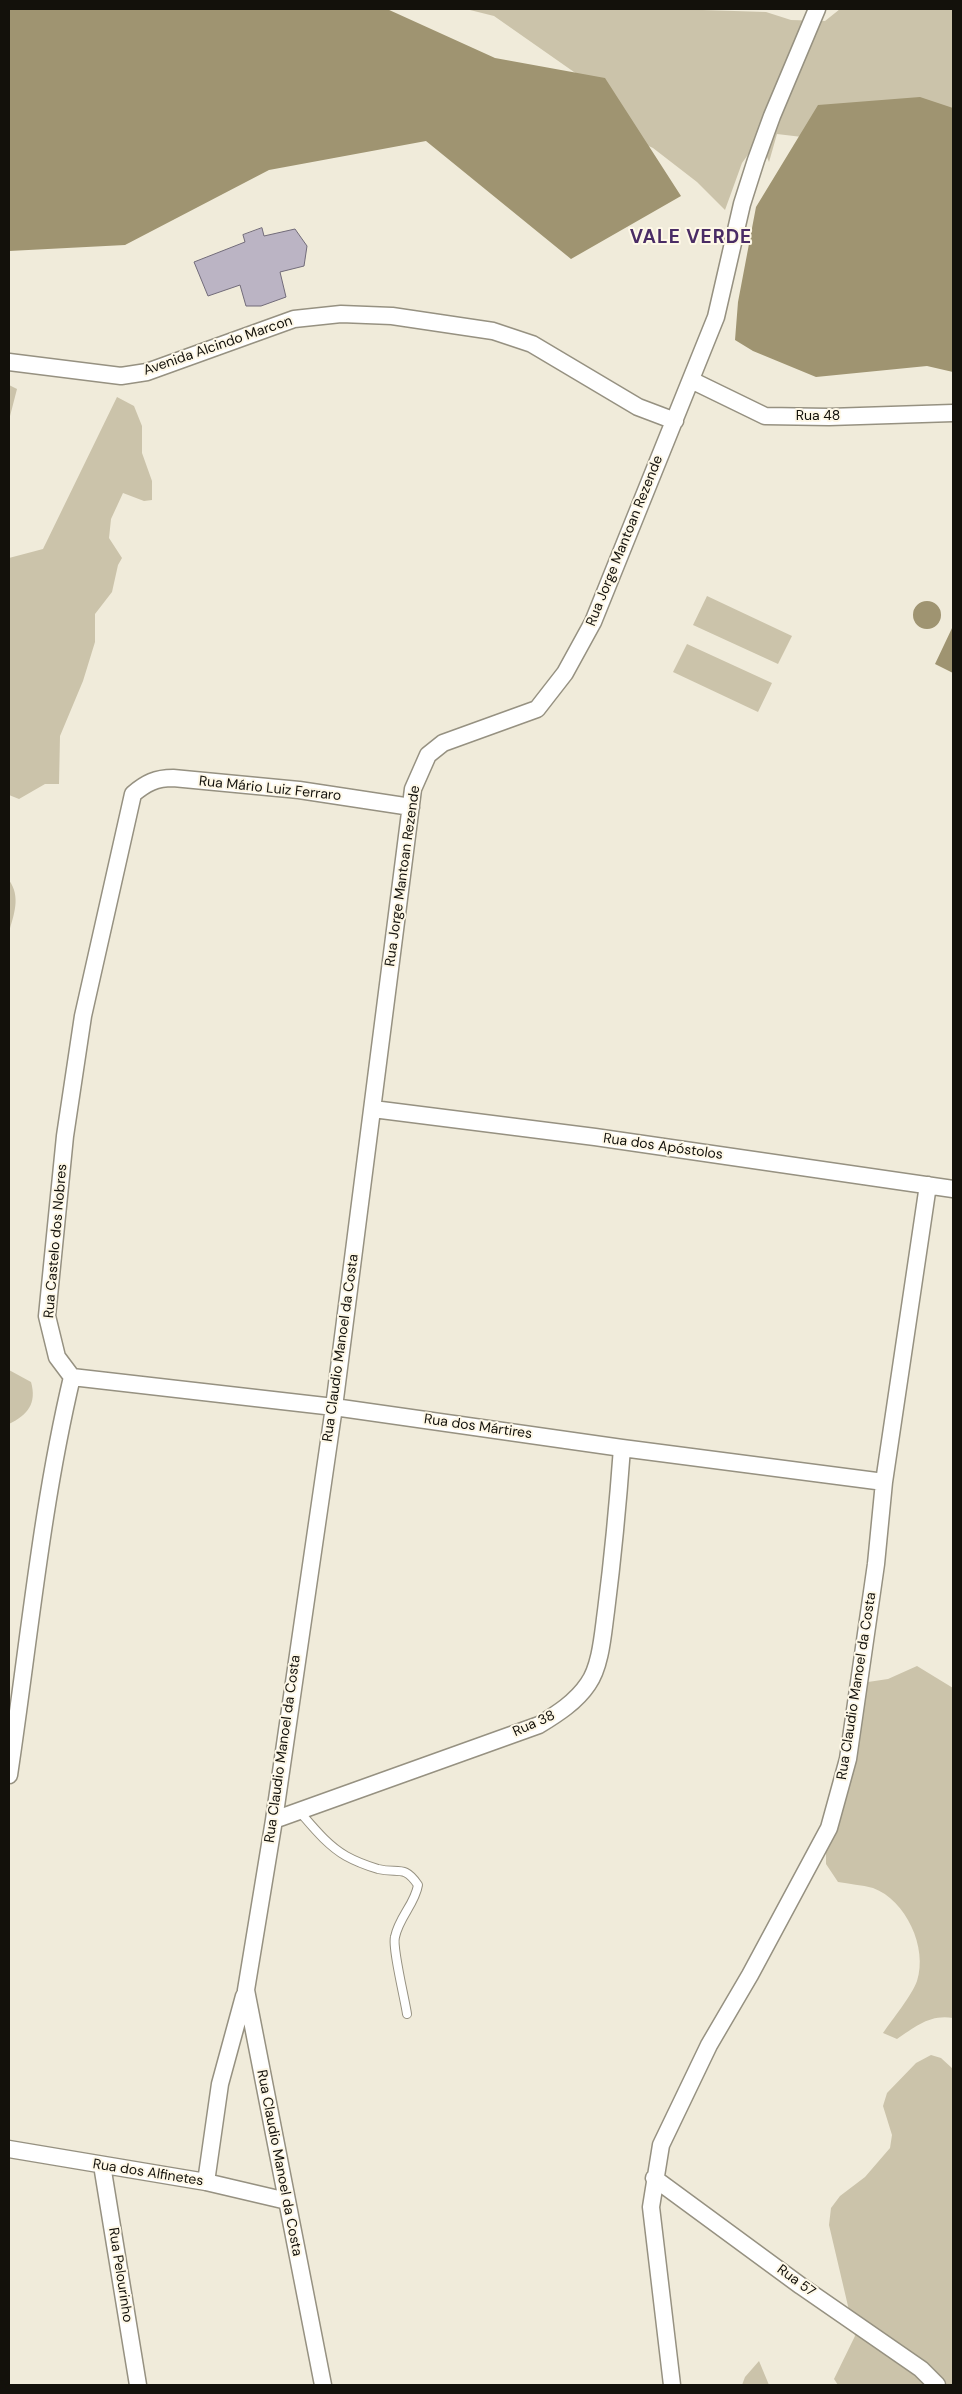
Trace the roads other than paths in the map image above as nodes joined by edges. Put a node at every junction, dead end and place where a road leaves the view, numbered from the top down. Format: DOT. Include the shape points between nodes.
graph roads {
  1 [pos="817,9"];
  2 [pos="9,362"];
  3 [pos="691,380"];
  4 [pos="953,413"];
  5 [pos="675,421"];
  6 [pos="133,794"];
  7 [pos="411,808"];
  8 [pos="373,1109"];
  9 [pos="928,1185"];
  10 [pos="953,1189"];
  11 [pos="72,1377"];
  12 [pos="334,1407"];
  13 [pos="622,1448"];
  14 [pos="884,1482"];
  15 [pos="9,1775"];
  16 [pos="299,1811"];
  17 [pos="274,1820"];
  18 [pos="246,1990"];
  19 [pos="407,2014"];
  20 [pos="9,2149"];
  21 [pos="102,2165"];
  22 [pos="654,2178"];
  23 [pos="206,2182"];
  24 [pos="287,2201"];
  25 [pos="138,2385"];
  26 [pos="324,2385"];
  27 [pos="672,2385"];
  28 [pos="937,2385"];
  1 -- 3 [label="street, Rua Jorge Mantoan Rezende" via="756,160 742,204 716,316"];
  2 -- 5 [label="street, Avenida Alcindo Marcon" via="121,376 147,372 294,319 342,314 392,316 493,331 532,344 638,407"];
  3 -- 4 [label="street, Rua 48" via="765,416"];
  3 -- 5 [label="street, Rua Jorge Mantoan Rezende"];
  5 -- 7 [label="street, Rua Jorge Mantoan Rezende" via="593,622 566,673 537,709 443,743 428,755 413,789"];
  6 -- 7 [label="street, Rua Mário Luiz Ferraro" via="158,778 173,778 299,790"];
  6 -- 11 [label="street, Rua Castelo dos Nobres" via="83,1016 65,1136 47,1316 56,1357"];
  7 -- 8 [label="street, Rua Jorge Mantoan Rezende"];
  8 -- 9 [label="street, Rua dos Apóstolos"];
  8 -- 12 [label="street, Rua Claudio Manoel da Costa"];
  9 -- 10 [label="street, Rua dos Apóstolos"];
  9 -- 14 [label="street, Rua Claudio Manoel da Costa"];
  11 -- 12 [label="street, Rua dos Mártires"];
  11 -- 15 [label="street" via="46,1506"];
  12 -- 13 [label="street, Rua dos Mártires"];
  12 -- 17 [label="street, Rua Claudio Manoel da Costa"];
  13 -- 14 [label="street, Rua dos Mártires"];
  13 -- 16 [label="street, Rua 38" via="615,1542 601,1649 589,1683 577,1697 539,1725"];
  14 -- 22 [label="street, Rua Claudio Manoel da Costa" via="876,1564 848,1759 829,1828 709,2045 661,2145"];
  16 -- 17 [label="street, Rua 38"];
  16 -- 19 [label="lane" via="319,1834 346,1856 379,1869 402,1870 418,1884 416,1896 394,1939"];
  17 -- 18 [label="street, Rua Claudio Manoel da Costa"];
  18 -- 23 [label="street" via="220,2084"];
  18 -- 24 [label="street, Rua Claudio Manoel da Costa"];
  20 -- 21 [label="street, Rua dos Alfinetes"];
  21 -- 23 [label="street, Rua dos Alfinetes"];
  21 -- 25 [label="street, Rua Pelourinho"];
  22 -- 27 [label="street, Rua Claudio Manoel da Costa" via="651,2207"];
  22 -- 28 [label="street, Rua 57" via="921,2369"];
  23 -- 24 [label="street, Rua dos Alfinetes"];
  24 -- 26 [label="street, Rua Claudio Manoel da Costa"];
}
